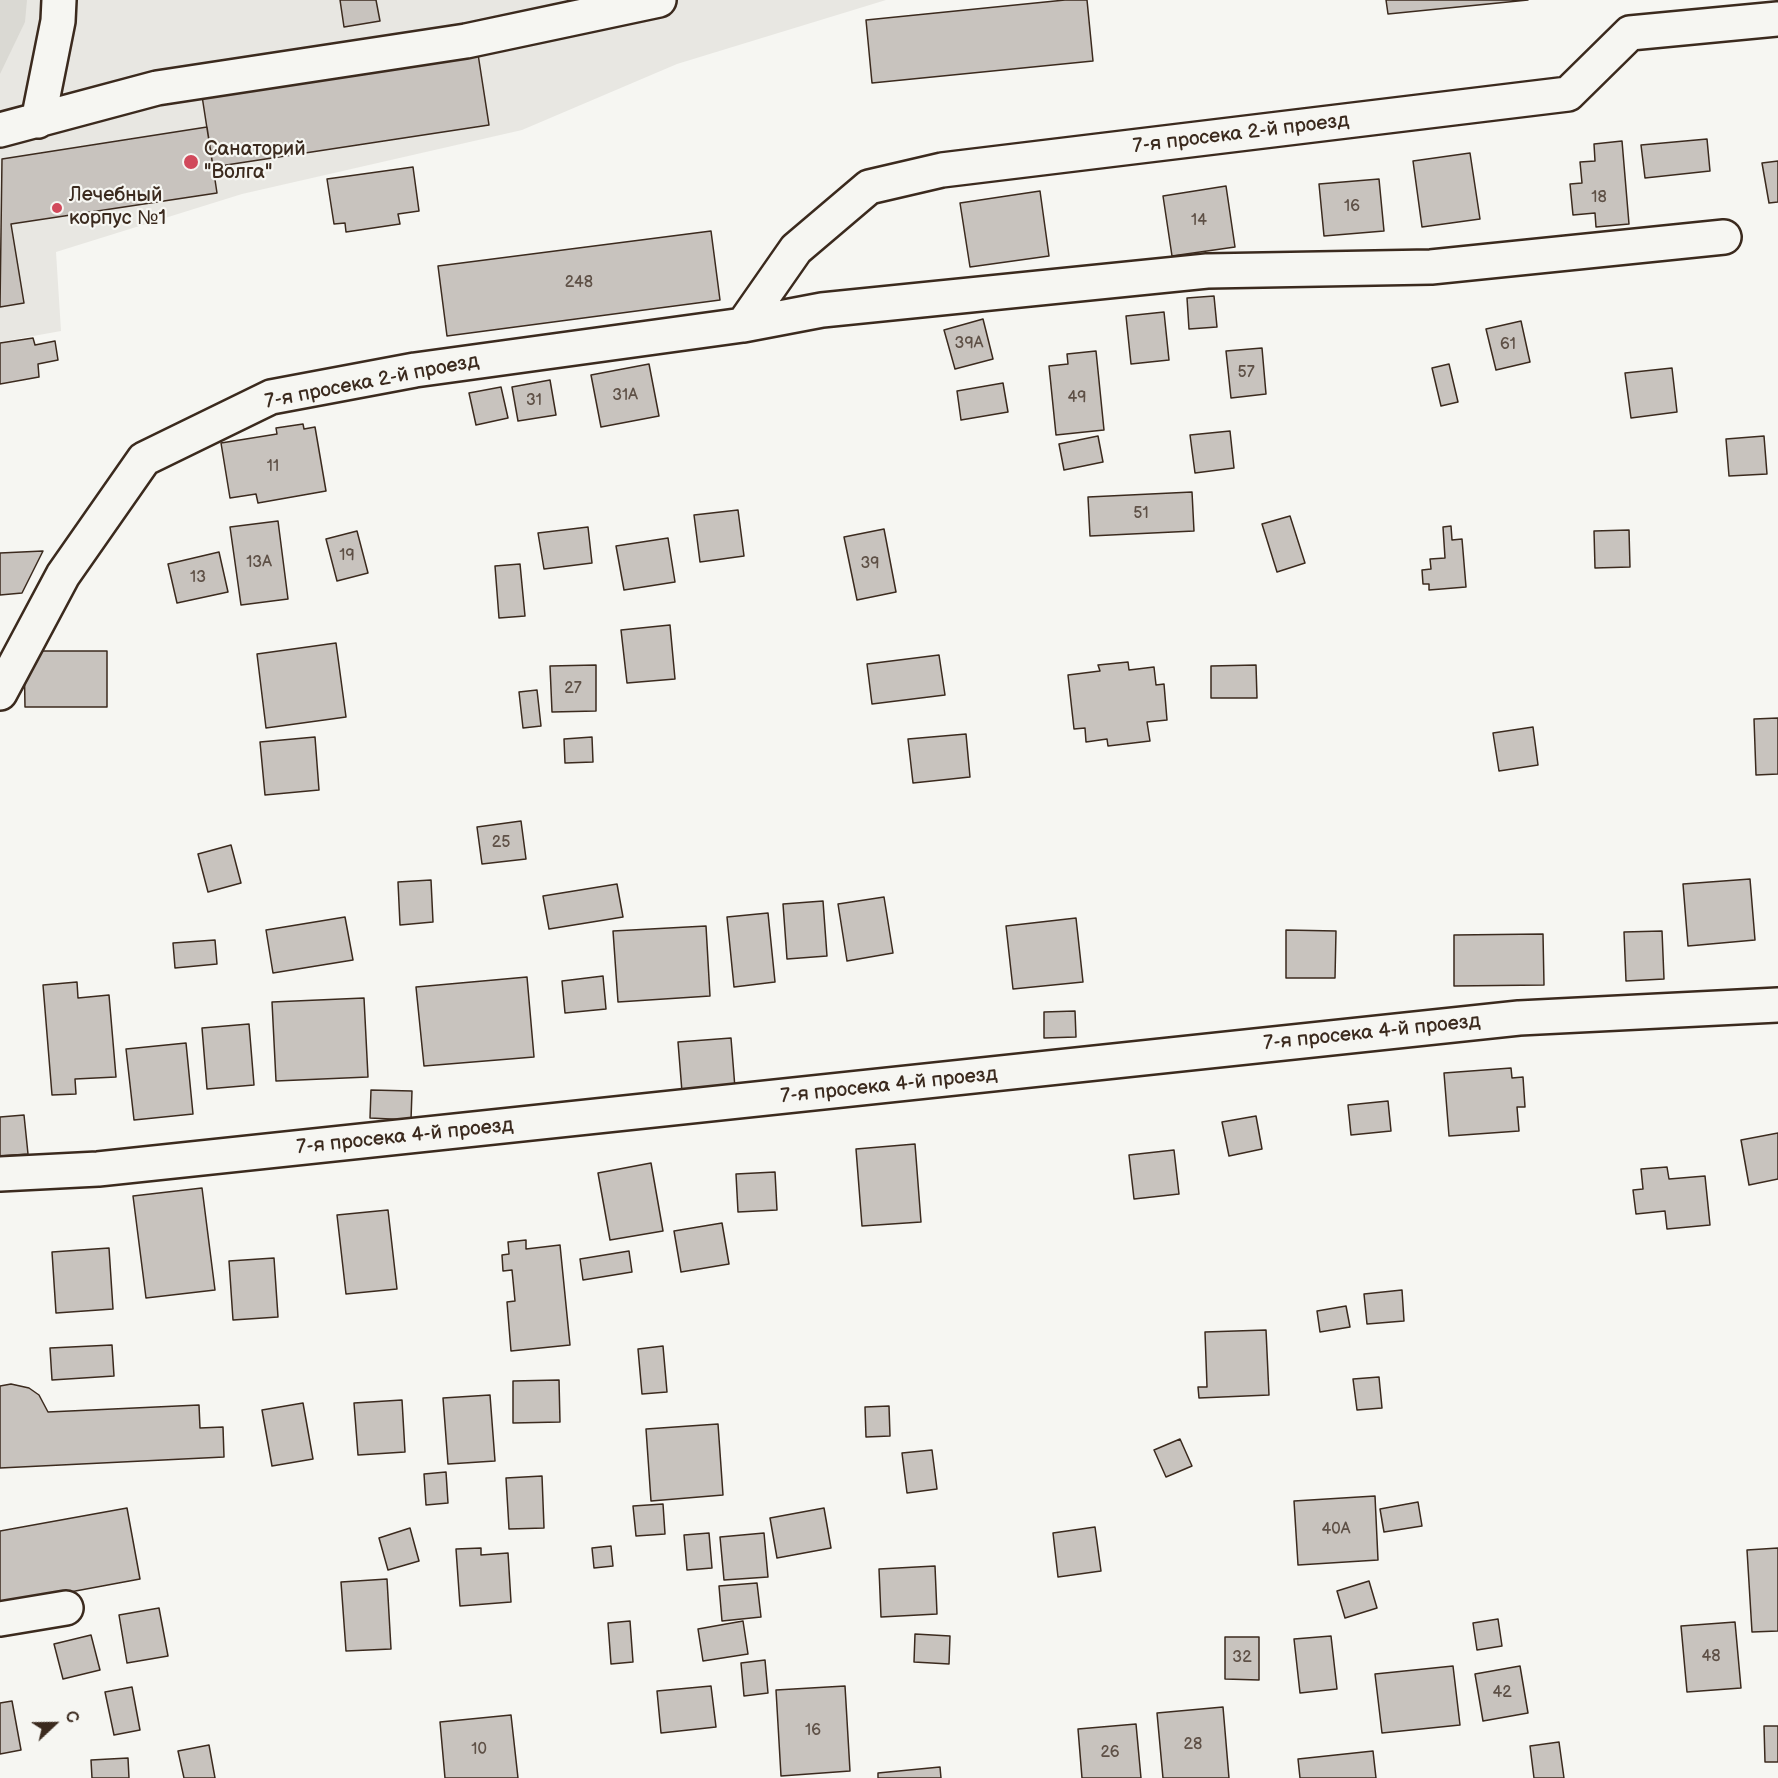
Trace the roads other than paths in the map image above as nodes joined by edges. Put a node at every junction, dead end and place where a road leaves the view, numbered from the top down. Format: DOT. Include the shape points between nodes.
graph roads {
  1 [pos="59,0"];
  2 [pos="659,0"];
  3 [pos="534,13"];
  4 [pos="1778,19"];
  5 [pos="38,121"];
  6 [pos="0,130"];
  7 [pos="1724,237"];
  8 [pos="743,325"];
  9 [pos="0,693"];
  10 [pos="1778,1005"];
  11 [pos="0,1174"];
  12 [pos="66,1608"];
  13 [pos="0,1619"];
  1 -- 5 [label="street"];
  2 -- 3 [label="street"];
  3 -- 5 [label="street" via="466,41 157,88"];
  4 -- 8 [label="street, 7-я просека 2-й проезд" via="1630,33 1568,94 942,170 869,187 796,249"];
  5 -- 6 [label="street"];
  7 -- 8 [label="street, 7-я просека 2-й проезд" via="1431,267 1207,272 822,310"];
  8 -- 9 [label="street, 7-я просека 2-й проезд" via="415,370 271,397 144,459 63,575"];
  10 -- 11 [label="street, 7-я просека 4-й проезд" via="1520,1018 133,1165"];
  12 -- 13 [label="street"];
}
